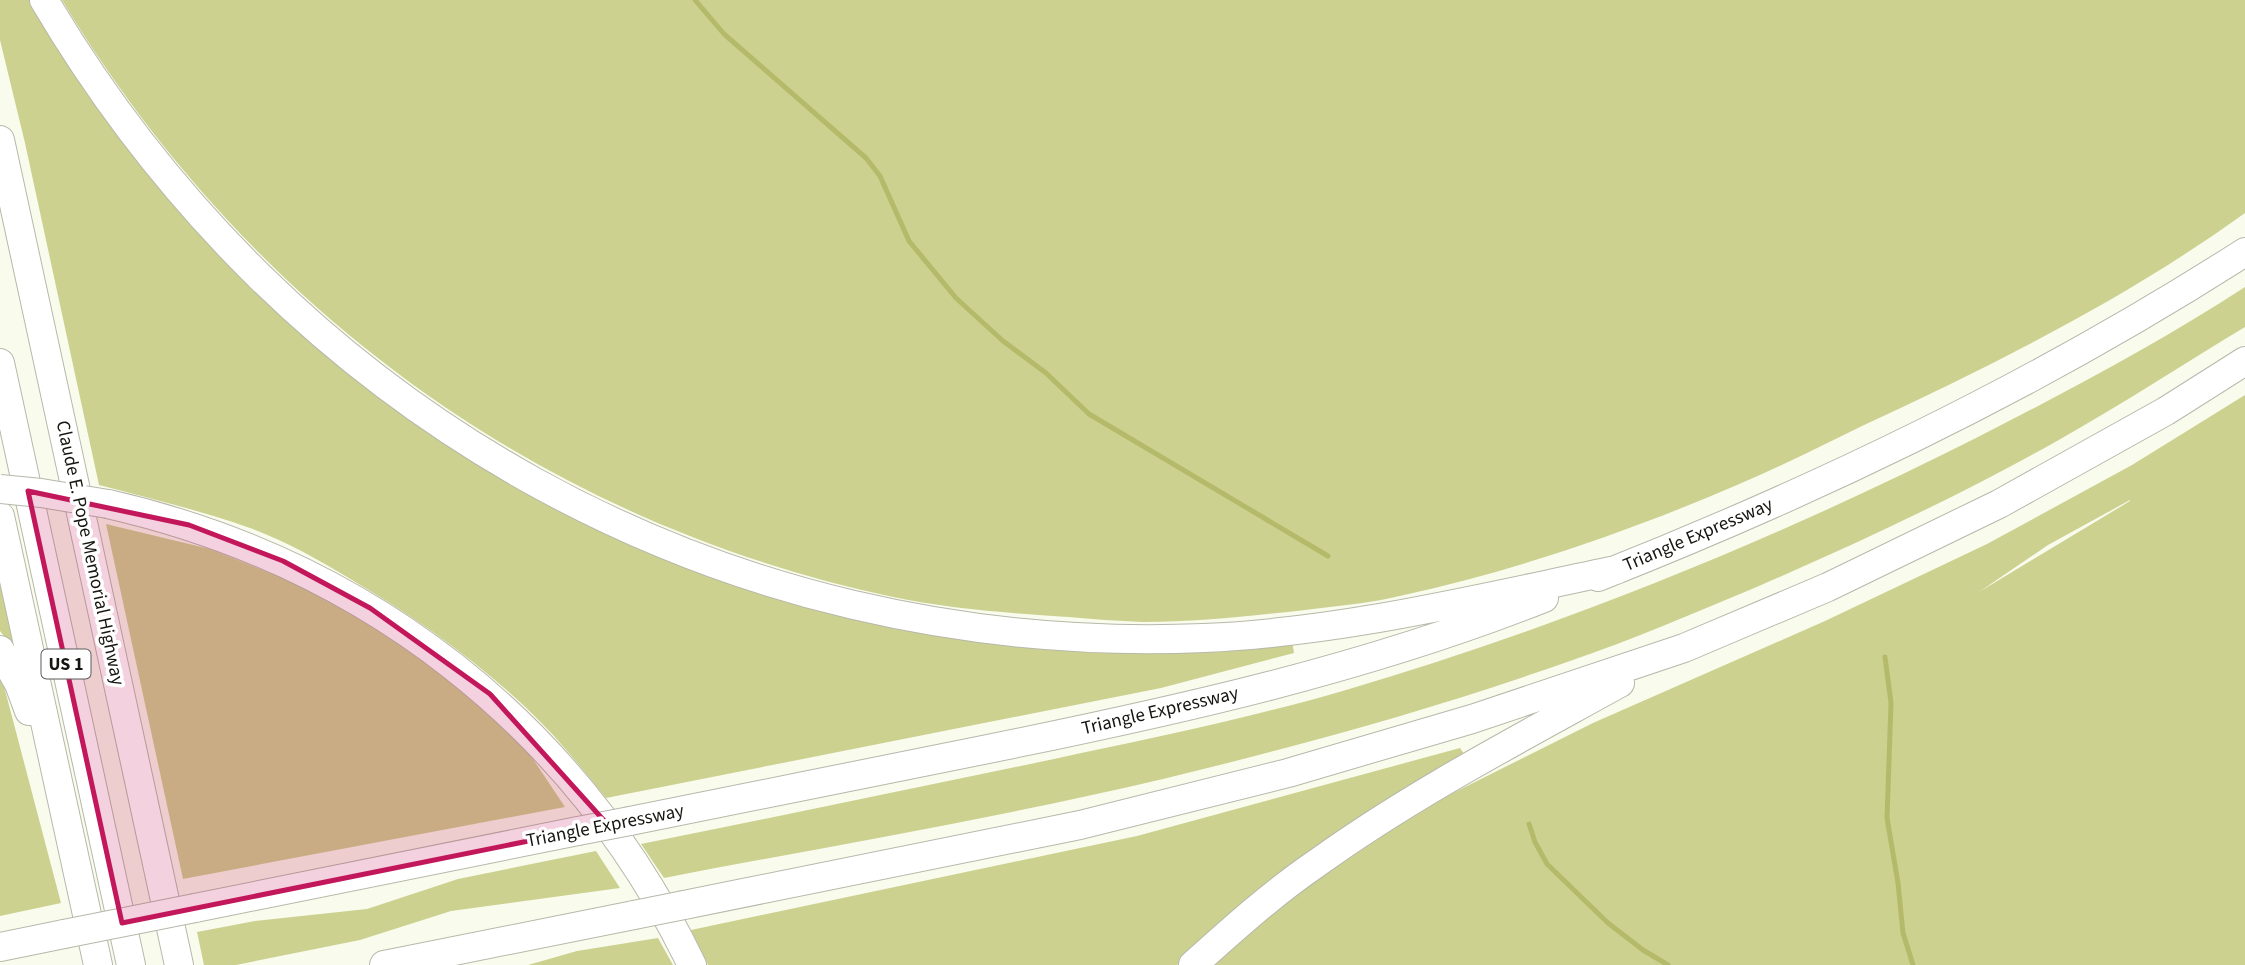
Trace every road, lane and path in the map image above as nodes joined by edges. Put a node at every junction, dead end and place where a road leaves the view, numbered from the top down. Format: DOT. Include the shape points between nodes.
graph roads {
  1 [pos="44,0"];
  2 [pos="0,140"];
  3 [pos="2245,252"];
  4 [pos="2245,361"];
  5 [pos="0,363"];
  6 [pos="0,489"];
  7 [pos="0,516"];
  8 [pos="1616,570"];
  9 [pos="1684,648"];
  10 [pos="0,650"];
  11 [pos="64,808"];
  12 [pos="0,947"];
  13 [pos="98,965"];
  14 [pos="131,965"];
  15 [pos="179,965"];
  16 [pos="384,965"];
  17 [pos="692,965"];
  18 [pos="1193,965"];
  1 -- 8 [label="highway" via="111,105 175,188 239,257 324,337 413,406 525,477 603,517 720,566 826,598 933,621 1021,634 1158,639 1338,626"];
  2 -- 15 [label="highway, Claude E. Pope Memorial Highway / US 1"];
  3 -- 8 [label="highway, Triangle Expressway" via="2118,330 1955,417 1787,498"];
  4 -- 9 [label="highway" via="1999,504 1828,587"];
  5 -- 14 [label="highway, US 1"];
  6 -- 17 [label="highway, bridge" via="108,504 189,525 283,561 370,608 450,662 525,728 591,802 648,883"];
  7 -- 11 [label="highway"];
  8 -- 12 [label="highway, Triangle Expressway, bridge" via="1446,635 1253,690 1084,729"];
  9 -- 16 [label="highway, bridge" via="1472,719 1288,773 1080,825"];
  9 -- 18 [label="highway" via="1471,765 1366,829 1314,864"];
  10 -- 11 [label="highway" via="26,701 48,785"];
  11 -- 13 [label="highway"];
}
